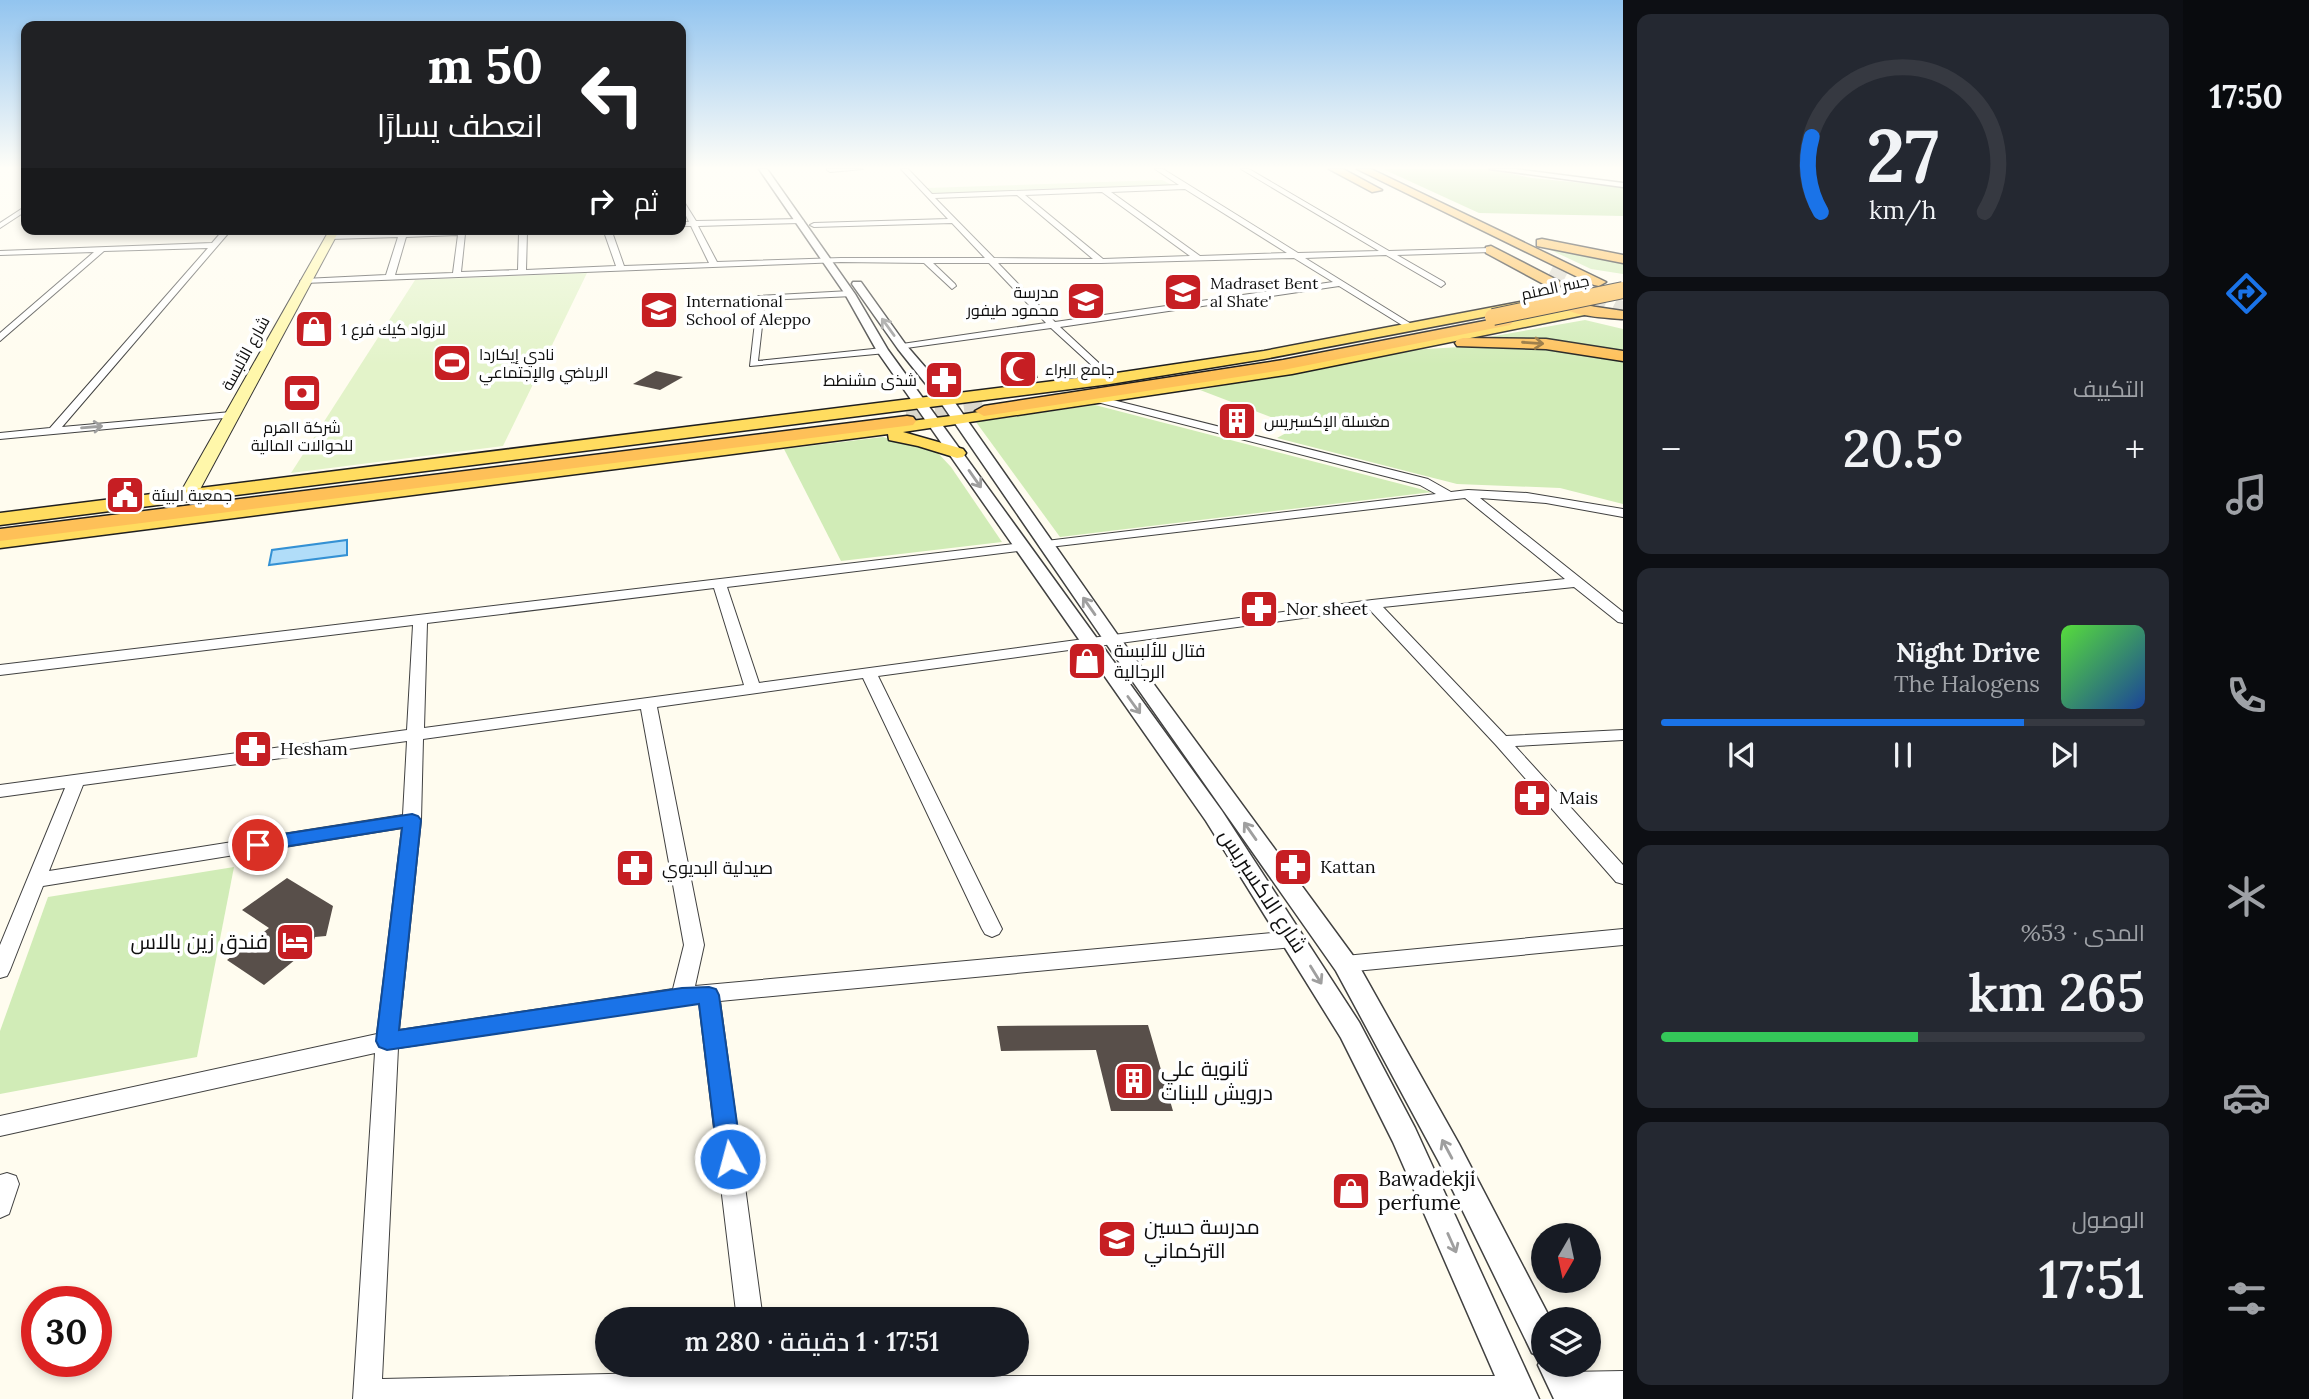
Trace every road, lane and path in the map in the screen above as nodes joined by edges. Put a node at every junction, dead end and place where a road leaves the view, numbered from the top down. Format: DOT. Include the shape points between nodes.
graph roads {
  1 [pos="698,234"];
  2 [pos="809,234"];
  3 [pos="821,234"];
  4 [pos="965,234"];
  5 [pos="1068,234"];
  6 [pos="1165,234"];
  7 [pos="1260,234"];
  8 [pos="1355,234"];
  9 [pos="1467,234"];
  10 [pos="1475,234"];
  11 [pos="1499,234"];
  12 [pos="1507,234"];
  13 [pos="223,235"];
  14 [pos="332,235"];
  15 [pos="402,235"];
  16 [pos="462,235"];
  17 [pos="523,235"];
  18 [pos="609,235"];
  19 [pos="1468,238"];
  20 [pos="214,245"];
  21 [pos="102,249"];
  22 [pos="1491,250"];
  23 [pos="0,253"];
  24 [pos="1387,253"];
  25 [pos="1293,255"];
  26 [pos="1198,258"];
  27 [pos="1623,259"];
  28 [pos="827,260"];
  29 [pos="926,260"];
  30 [pos="989,260"];
  31 [pos="1101,261"];
  32 [pos="714,265"];
  33 [pos="847,268"];
  34 [pos="621,269"];
  35 [pos="522,272"];
  36 [pos="457,275"];
  37 [pos="390,278"];
  38 [pos="304,281"];
  39 [pos="1555,282"];
  40 [pos="1599,282"];
  41 [pos="1337,284"];
  42 [pos="1441,284"];
  43 [pos="952,286"];
  44 [pos="1622,288"];
  45 [pos="850,294"];
  46 [pos="1589,310"];
  47 [pos="1620,317"];
  48 [pos="1053,325"];
  49 [pos="1410,327"];
  50 [pos="0,338"];
  51 [pos="1416,346"];
  52 [pos="902,347"];
  53 [pos="883,351"];
  54 [pos="1623,356"];
  55 [pos="1278,362"];
  56 [pos="1110,379"];
  57 [pos="1097,399"];
  58 [pos="946,400"];
  59 [pos="922,403"];
  60 [pos="231,415"];
  61 [pos="964,415"];
  62 [pos="906,418"];
  63 [pos="54,430"];
  64 [pos="0,436"];
  65 [pos="834,436"];
  66 [pos="957,453"];
  67 [pos="1468,494"];
  68 [pos="188,495"];
  69 [pos="1448,496"];
  70 [pos="1623,513"];
  71 [pos="0,519"];
  72 [pos="0,526"];
  73 [pos="0,535"];
  74 [pos="0,542"];
  75 [pos="1046,545"];
  76 [pos="1023,547"];
  77 [pos="1578,582"];
  78 [pos="719,583"];
  79 [pos="1372,604"];
  80 [pos="1623,619"];
  81 [pos="420,620"];
  82 [pos="1100,640"];
  83 [pos="0,670"];
  84 [pos="867,672"];
  85 [pos="752,688"];
  86 [pos="648,702"];
  87 [pos="415,734"];
  88 [pos="1623,735"];
  89 [pos="1502,741"];
  90 [pos="76,781"];
  91 [pos="0,791"];
  92 [pos="412,820"];
  93 [pos="1623,877"];
  94 [pos="36,880"];
  95 [pos="992,929"];
  96 [pos="1623,937"];
  97 [pos="1293,939"];
  98 [pos="1345,964"];
  99 [pos="0,970"];
  100 [pos="709,995"];
  101 [pos="682,996"];
  102 [pos="387,1041"];
  103 [pos="0,1126"];
  104 [pos="748,1307"];
  105 [pos="1531,1315"];
  106 [pos="720,1377"];
  107 [pos="780,1377"];
  108 [pos="1564,1383"];
  109 [pos="1623,1385"];
  110 [pos="1520,1394"];
  111 [pos="368,1396"];
  1 -- 32 [label="street"];
  2 -- 28 [label="street"];
  3 -- 33 [label="street"];
  4 -- 30 [label="street"];
  5 -- 31 [label="street"];
  6 -- 26 [label="street"];
  7 -- 25 [label="street"];
  8 -- 24 [label="street"];
  9 -- 39 [label="highway"];
  10 -- 39 [label="highway"];
  11 -- 40 [label="highway"];
  12 -- 27 [label="highway"];
  13 -- 20 [label="street"];
  14 -- 38 [label="main road, شارع الألبسة"];
  15 -- 37 [label="street"];
  16 -- 36 [label="street"];
  17 -- 35 [label="street"];
  18 -- 34 [label="street"];
  19 -- 22 [label="highway"];
  20 -- 21 [label="street"];
  20 -- 63 [label="street"];
  21 -- 23 [label="street"];
  21 -- 50 [label="street"];
  22 -- 24 [label="street"];
  22 -- 39 [label="highway"];
  24 -- 25 [label="street"];
  24 -- 42 [label="street"];
  25 -- 26 [label="street"];
  25 -- 41 [label="street"];
  26 -- 31 [label="street"];
  28 -- 32 [label="street"];
  28 -- 33 [label="street"];
  28 -- 45 [label="street"];
  29 -- 30 [label="street"];
  29 -- 33 [label="street"];
  29 -- 43 [label="street"];
  30 -- 31 [label="street"];
  30 -- 48 [label="street"];
  32 -- 34 [label="street"];
  52 -- 33 [label="street, one-way"];
  34 -- 35 [label="street"];
  35 -- 36 [label="street"];
  36 -- 37 [label="street"];
  37 -- 38 [label="street"];
  38 -- 60 [label="main road, شارع الألبسة"];
  39 -- 40 [label="highway"];
  39 -- 46 [label="highway"];
  39 -- 49 [label="main road"];
  40 -- 44 [label="highway"];
  41 -- 48 [label="street"];
  41 -- 49 [label="street"];
  44 -- 55 [label="highway, جسر الصنم" via="1499,319"];
  45 -- 53 [label="street"];
  45 -- 53 [label="street" via="761,298 753,364"];
  46 -- 47 [label="highway"];
  46 -- 51 [label="main road"];
  48 -- 52 [label="street"];
  48 -- 56 [label="street"];
  49 -- 55 [label="main road"];
  51 -- 54 [label="highway, one-way" via="1526,342"];
  51 -- 55 [label="main road"];
  52 -- 58 [label="street"];
  53 -- 59 [label="street"];
  55 -- 56 [label="main road"];
  55 -- 57 [label="main road"];
  55 -- 61 [label="highway, جسر الصنم"];
  56 -- 58 [label="main road"];
  57 -- 61 [label="main road"];
  57 -- 69 [label="street" via="1424,482"];
  58 -- 59 [label="main road"];
  58 -- 61 [label="street"];
  59 -- 61 [label="street"];
  59 -- 68 [label="main road"];
  63 -- 60 [label="street, one-way"];
  60 -- 68 [label="main road, شارع الألبسة"];
  61 -- 65 [label="main road"];
  61 -- 66 [label="street, شارع الاكسبريس"];
  61 -- 75 [label="street"];
  62 -- 72 [label="highway"];
  62 -- 73 [label="highway"];
  63 -- 64 [label="street"];
  65 -- 66 [label="main road" via="902,436"];
  65 -- 74 [label="main road"];
  66 -- 76 [label="street, شارع الاكسبريس, one-way"];
  67 -- 69 [label="street"];
  67 -- 70 [label="street" via="1570,501"];
  67 -- 77 [label="street"];
  68 -- 71 [label="main road"];
  69 -- 75 [label="street"];
  82 -- 75 [label="street, one-way"];
  76 -- 78 [label="street"];
  76 -- 82 [label="street, شارع الاكسبريس"];
  77 -- 79 [label="street"];
  77 -- 80 [label="street"];
  78 -- 81 [label="street"];
  78 -- 85 [label="street"];
  79 -- 82 [label="street"];
  79 -- 89 [label="street"];
  81 -- 83 [label="street"];
  81 -- 87 [label="street"];
  82 -- 84 [label="street"];
  82 -- 97 [label="street, شارع الاكسبريس, one-way"];
  98 -- 82 [label="street, one-way"];
  84 -- 85 [label="street"];
  84 -- 95 [label="street"];
  85 -- 86 [label="street"];
  86 -- 87 [label="street"];
  86 -- 101 [label="street" via="694,944"];
  87 -- 90 [label="street"];
  87 -- 92 [label="street"];
  88 -- 89 [label="street"];
  89 -- 93 [label="street"];
  90 -- 91 [label="street"];
  90 -- 94 [label="street"];
  92 -- 94 [label="street"];
  92 -- 102 [label="street"];
  94 -- 99 [label="street"];
  96 -- 98 [label="street"];
  97 -- 100 [label="street"];
  97 -- 110 [label="street, شارع الاكسبريس, one-way" via="1350,1030 1405,1137"];
  105 -- 98 [label="street, one-way"];
  100 -- 101 [label="street"];
  100 -- 104 [label="street"];
  101 -- 102 [label="street"];
  102 -- 103 [label="street"];
  102 -- 111 [label="street"];
  106 -- 111 [label="street"];
  107 -- 110 [label="street" via="930,1390"];
  108 -- 109 [label="street"];
}
